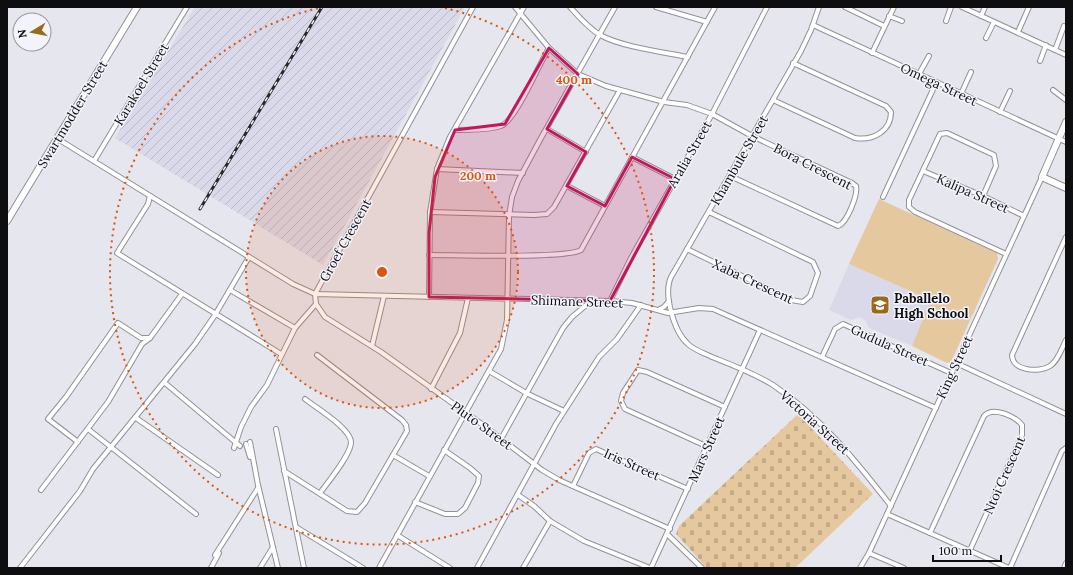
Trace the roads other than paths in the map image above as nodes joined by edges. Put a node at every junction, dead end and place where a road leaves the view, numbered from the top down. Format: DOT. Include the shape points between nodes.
graph roads {
  1 [pos="137,7"];
  2 [pos="187,7"];
  3 [pos="473,7"];
  4 [pos="515,7"];
  5 [pos="524,7"];
  6 [pos="570,7"];
  7 [pos="615,7"];
  8 [pos="656,7"];
  9 [pos="715,7"];
  10 [pos="767,7"];
  11 [pos="819,7"];
  12 [pos="845,7"];
  13 [pos="894,7"];
  14 [pos="951,7"];
  15 [pos="962,7"];
  16 [pos="985,7"];
  17 [pos="1029,7"];
  18 [pos="520,13"];
  19 [pos="889,16"];
  20 [pos="981,16"];
  21 [pos="902,21"];
  22 [pos="946,21"];
  23 [pos="707,22"];
  24 [pos="994,22"];
  25 [pos="813,25"];
  26 [pos="884,26"];
  27 [pos="1064,26"];
  28 [pos="1018,32"];
  29 [pos="600,35"];
  30 [pos="986,38"];
  31 [pos="1046,45"];
  32 [pos="549,48"];
  33 [pos="1055,50"];
  34 [pos="872,53"];
  35 [pos="1066,55"];
  36 [pos="929,56"];
  37 [pos="688,57"];
  38 [pos="1040,60"];
  39 [pos="793,63"];
  40 [pos="971,72"];
  41 [pos="578,74"];
  42 [pos="919,74"];
  43 [pos="936,83"];
  44 [pos="620,90"];
  45 [pos="1010,90"];
  46 [pos="1053,90"];
  47 [pos="961,94"];
  48 [pos="773,100"];
  49 [pos="1066,100"];
  50 [pos="664,102"];
  51 [pos="1000,112"];
  52 [pos="712,114"];
  53 [pos="1066,122"];
  54 [pos="547,129"];
  55 [pos="455,130"];
  56 [pos="752,136"];
  57 [pos="1059,138"];
  58 [pos="58,139"];
  59 [pos="1066,142"];
  60 [pos="586,152"];
  61 [pos="632,157"];
  62 [pos="94,161"];
  63 [pos="437,169"];
  64 [pos="923,171"];
  65 [pos="523,173"];
  66 [pos="730,176"];
  67 [pos="1042,177"];
  68 [pos="675,179"];
  69 [pos="567,186"];
  70 [pos="1066,188"];
  71 [pos="150,196"];
  72 [pos="983,196"];
  73 [pos="883,197"];
  74 [pos="605,206"];
  75 [pos="430,212"];
  76 [pos="709,212"];
  77 [pos="509,214"];
  78 [pos="1024,216"];
  79 [pos="7,221"];
  80 [pos="1066,237"];
  81 [pos="687,250"];
  82 [pos="1006,254"];
  83 [pos="429,255"];
  84 [pos="509,255"];
  85 [pos="249,257"];
  86 [pos="230,290"];
  87 [pos="182,294"];
  88 [pos="315,294"];
  89 [pos="384,296"];
  90 [pos="428,297"];
  91 [pos="468,298"];
  92 [pos="508,299"];
  93 [pos="591,301"];
  94 [pos="610,301"];
  95 [pos="669,301"];
  96 [pos="316,304"];
  97 [pos="641,306"];
  98 [pos="657,310"];
  99 [pos="673,313"];
  100 [pos="215,315"];
  101 [pos="295,328"];
  102 [pos="760,330"];
  103 [pos="150,338"];
  104 [pos="1066,340"];
  105 [pos="372,346"];
  106 [pos="281,354"];
  107 [pos="317,355"];
  108 [pos="822,357"];
  109 [pos="956,363"];
  110 [pos="742,369"];
  111 [pos="490,371"];
  112 [pos="951,373"];
  113 [pos="165,383"];
  114 [pos="432,389"];
  115 [pos="528,394"];
  116 [pos="305,399"];
  117 [pos="725,407"];
  118 [pos="936,408"];
  119 [pos="466,412"];
  120 [pos="564,412"];
  121 [pos="1066,414"];
  122 [pos="136,418"];
  123 [pos="88,429"];
  124 [pos="276,429"];
  125 [pos="501,439"];
  126 [pos="78,442"];
  127 [pos="240,446"];
  128 [pos="706,446"];
  129 [pos="111,448"];
  130 [pos="234,448"];
  131 [pos="1066,448"];
  132 [pos="444,450"];
  133 [pos="393,455"];
  134 [pos="534,464"];
  135 [pos="284,471"];
  136 [pos="218,475"];
  137 [pos="429,476"];
  138 [pos="258,485"];
  139 [pos="573,486"];
  140 [pos="688,489"];
  141 [pos="41,490"];
  142 [pos="320,493"];
  143 [pos="518,495"];
  144 [pos="415,502"];
  145 [pos="891,506"];
  146 [pos="196,514"];
  147 [pos="887,514"];
  148 [pos="550,521"];
  149 [pos="296,527"];
  150 [pos="670,529"];
  151 [pos="930,533"];
  152 [pos="667,534"];
  153 [pos="397,535"];
  154 [pos="273,547"];
  155 [pos="970,550"];
  156 [pos="869,553"];
  157 [pos="216,555"];
  158 [pos="1066,563"];
  159 [pos="20,568"];
  160 [pos="211,568"];
  161 [pos="260,568"];
  162 [pos="278,568"];
  163 [pos="304,568"];
  164 [pos="363,568"];
  165 [pos="379,568"];
  166 [pos="450,568"];
  167 [pos="477,568"];
  168 [pos="523,568"];
  169 [pos="650,568"];
  170 [pos="702,568"];
  171 [pos="860,568"];
  172 [pos="904,568"];
  173 [pos="1009,568"];
  174 [pos="1064,568"];
  1 -- 58 [label="main road, Swartmodder Street"];
  2 -- 62 [label="street, Karakoel Street"];
  3 -- 88 [label="street, Groef Crescent"];
  4 -- 18 [label="street"];
  5 -- 18 [label="street"];
  6 -- 29 [label="street"];
  7 -- 29 [label="street"];
  8 -- 23 [label="street"];
  9 -- 23 [label="street"];
  10 -- 52 [label="street, Aralia Street"];
  11 -- 25 [label="street, Khambule Street"];
  12 -- 26 [label="street"];
  13 -- 19 [label="street"];
  14 -- 22 [label="street"];
  15 -- 20 [label="street"];
  16 -- 20 [label="street"];
  17 -- 28 [label="street"];
  18 -- 32 [label="street"];
  18 -- 55 [label="street"];
  19 -- 21 [label="street"];
  19 -- 26 [label="street"];
  20 -- 24 [label="street"];
  23 -- 37 [label="street"];
  24 -- 28 [label="street"];
  24 -- 30 [label="street"];
  25 -- 34 [label="street, Omega Street"];
  25 -- 39 [label="street, Khambule Street"];
  26 -- 34 [label="street"];
  27 -- 33 [label="street"];
  28 -- 31 [label="street"];
  29 -- 37 [label="street"];
  29 -- 41 [label="street"];
  31 -- 33 [label="street"];
  31 -- 38 [label="street"];
  32 -- 41 [label="street"];
  32 -- 55 [label="street" via="520,103 505,124"];
  33 -- 35 [label="street"];
  34 -- 42 [label="street, Omega Street"];
  36 -- 42 [label="street"];
  37 -- 50 [label="street"];
  39 -- 48 [label="street, Khambule Street"];
  39 -- 48 [label="street" via="886,106 891,112 887,125 877,136 856,138"];
  40 -- 47 [label="street"];
  41 -- 44 [label="street, Bora Crescent"];
  41 -- 54 [label="street"];
  42 -- 43 [label="street, Omega Street"];
  43 -- 47 [label="street, Omega Street"];
  43 -- 73 [label="street"];
  44 -- 50 [label="street, Bora Crescent"];
  44 -- 60 [label="street"];
  45 -- 51 [label="street"];
  46 -- 49 [label="street"];
  47 -- 51 [label="street, Omega Street"];
  48 -- 56 [label="street, Khambule Street"];
  50 -- 52 [label="street, Bora Crescent"];
  50 -- 61 [label="street"];
  51 -- 57 [label="street, Omega Street"];
  52 -- 56 [label="street, Bora Crescent"];
  52 -- 68 [label="street, Aralia Street"];
  53 -- 57 [label="main road, King Street"];
  54 -- 60 [label="street"];
  54 -- 65 [label="street"];
  55 -- 63 [label="street"];
  56 -- 66 [label="street, Khambule Street"];
  56 -- 66 [label="street, Bora Crescent" via="855,185 857,192 845,221 841,225 836,225"];
  57 -- 59 [label="street, Omega Street"];
  57 -- 67 [label="main road, King Street"];
  58 -- 62 [label="street, Groef Crescent"];
  58 -- 79 [label="main road, Swartmodder Street"];
  60 -- 69 [label="street"];
  61 -- 68 [label="street"];
  61 -- 74 [label="street"];
  62 -- 71 [label="street, Groef Crescent"];
  63 -- 65 [label="street"];
  63 -- 75 [label="street"];
  64 -- 72 [label="street, Kalipa Street"];
  64 -- 72 [label="street" via="938,137 943,133 968,142 994,156 996,166"];
  64 -- 82 [label="street" via="909,200 911,210"];
  65 -- 77 [label="street" via="512,198"];
  66 -- 76 [label="street, Khambule Street"];
  67 -- 70 [label="main road"];
  67 -- 78 [label="street, King Street"];
  68 -- 94 [label="street, Aralia Street"];
  69 -- 74 [label="street"];
  69 -- 77 [label="street" via="547,214"];
  71 -- 85 [label="street, Groef Crescent"];
  71 -- 87 [label="street" via="148,204 117,253"];
  72 -- 78 [label="street, Kalipa Street"];
  74 -- 84 [label="street" via="586,243 577,252"];
  75 -- 77 [label="street"];
  75 -- 83 [label="street"];
  76 -- 81 [label="street, Khambule Street"];
  76 -- 81 [label="street, Xaba Crescent" via="814,262 818,273 810,296 803,302 791,300"];
  77 -- 84 [label="street"];
  78 -- 82 [label="street, King Street"];
  80 -- 104 [label="street" via="1014,352 1013,361 1029,369 1044,369 1054,363"];
  81 -- 95 [label="street, Khambule Street" via="669,282"];
  82 -- 109 [label="street, King Street"];
  83 -- 84 [label="street"];
  83 -- 90 [label="street"];
  84 -- 92 [label="street"];
  85 -- 86 [label="street"];
  85 -- 88 [label="street, Groef Crescent" via="301,289"];
  86 -- 100 [label="street"];
  86 -- 101 [label="street"];
  87 -- 100 [label="street"];
  87 -- 103 [label="street"];
  88 -- 89 [label="street, Shimane Street"];
  88 -- 96 [label="street"];
  89 -- 90 [label="street, Shimane Street"];
  89 -- 105 [label="street"];
  90 -- 91 [label="street, Shimane Street"];
  91 -- 92 [label="street, Shimane Street"];
  91 -- 114 [label="street" via="460,333"];
  92 -- 93 [label="street, Shimane Street"];
  92 -- 111 [label="street" via="504,341"];
  93 -- 94 [label="street, Shimane Street"];
  93 -- 115 [label="street" via="563,328 540,367"];
  94 -- 97 [label="street, Shimane Street"];
  95 -- 98 [label="street"];
  95 -- 99 [label="street, Khambule Street"];
  96 -- 101 [label="street"];
  96 -- 105 [label="street, Pluto Street" via="325,316"];
  97 -- 98 [label="street, Shimane Street"];
  97 -- 120 [label="street" via="617,339 599,357"];
  98 -- 99 [label="street, Shimane Street"];
  99 -- 102 [label="street, Shimane Street" via="699,308 713,309"];
  99 -- 110 [label="street, Victoria Street" via="688,344"];
  100 -- 106 [label="street"];
  100 -- 113 [label="street"];
  101 -- 106 [label="street"];
  102 -- 108 [label="street, Shimane Street"];
  102 -- 110 [label="street, Mars Street"];
  103 -- 123 [label="street" via="142,344 108,402"];
  103 -- 126 [label="street" via="141,338 118,324 48,419"];
  105 -- 114 [label="street, Pluto Street"];
  106 -- 130 [label="street" via="267,384 251,407"];
  107 -- 133 [label="street" via="405,423 407,431"];
  108 -- 112 [label="street, Gudula Street" via="835,329 843,324"];
  108 -- 118 [label="street, Shimane Street"];
  109 -- 112 [label="street, King Street"];
  109 -- 121 [label="street"];
  110 -- 117 [label="street, Mars Street"];
  110 -- 145 [label="street, Victoria Street" via="772,384 827,430"];
  111 -- 115 [label="street"];
  111 -- 119 [label="street"];
  112 -- 118 [label="street, King Street"];
  113 -- 122 [label="street"];
  113 -- 127 [label="street"];
  114 -- 119 [label="street, Pluto Street"];
  115 -- 120 [label="street"];
  115 -- 125 [label="street"];
  116 -- 142 [label="street" via="347,432 351,440 348,451"];
  117 -- 128 [label="street, Mars Street"];
  117 -- 128 [label="street" via="638,370 623,392 621,400 624,409"];
  118 -- 145 [label="street, King Street"];
  119 -- 125 [label="street, Pluto Street"];
  119 -- 132 [label="street"];
  120 -- 134 [label="street"];
  122 -- 129 [label="street"];
  122 -- 136 [label="street"];
  123 -- 126 [label="street"];
  123 -- 129 [label="street"];
  124 -- 135 [label="street"];
  125 -- 134 [label="street, Pluto Street"];
  126 -- 141 [label="street"];
  128 -- 140 [label="street, Mars Street"];
  129 -- 146 [label="street"];
  129 -- 159 [label="street"];
  131 -- 173 [label="street" via="1062,451"];
  132 -- 137 [label="street"];
  132 -- 144 [label="street" via="470,468 478,476 478,483 458,514 451,515"];
  133 -- 137 [label="street"];
  133 -- 142 [label="street" via="365,504 357,512 347,511"];
  134 -- 139 [label="street, Pluto Street"];
  134 -- 143 [label="street"];
  135 -- 142 [label="street"];
  135 -- 149 [label="street"];
  137 -- 144 [label="street"];
  138 -- 154 [label="street"];
  138 -- 157 [label="street" via="248,443 259,487"];
  138 -- 160 [label="street"];
  139 -- 140 [label="street, Iris Street" via="589,453 596,449"];
  139 -- 150 [label="street, Pluto Street"];
  140 -- 150 [label="street, Mars Street"];
  143 -- 148 [label="street"];
  143 -- 167 [label="street"];
  144 -- 153 [label="street"];
  145 -- 147 [label="street, King Street"];
  147 -- 151 [label="street"];
  147 -- 156 [label="street, King Street"];
  148 -- 168 [label="street"];
  148 -- 169 [label="street" via="584,541"];
  149 -- 163 [label="street"];
  149 -- 164 [label="street"];
  150 -- 152 [label="street, Mars Street"];
  151 -- 155 [label="street"];
  151 -- 155 [label="street, Ntoi Crescent" via="984,416 995,411 1015,419 1022,425 1022,435"];
  152 -- 169 [label="street, Mars Street"];
  152 -- 170 [label="street"];
  153 -- 165 [label="street"];
  153 -- 166 [label="street"];
  154 -- 161 [label="street"];
  154 -- 162 [label="street"];
  155 -- 173 [label="street"];
  156 -- 171 [label="street, King Street"];
  156 -- 172 [label="street"];
  158 -- 174 [label="street"];
}
